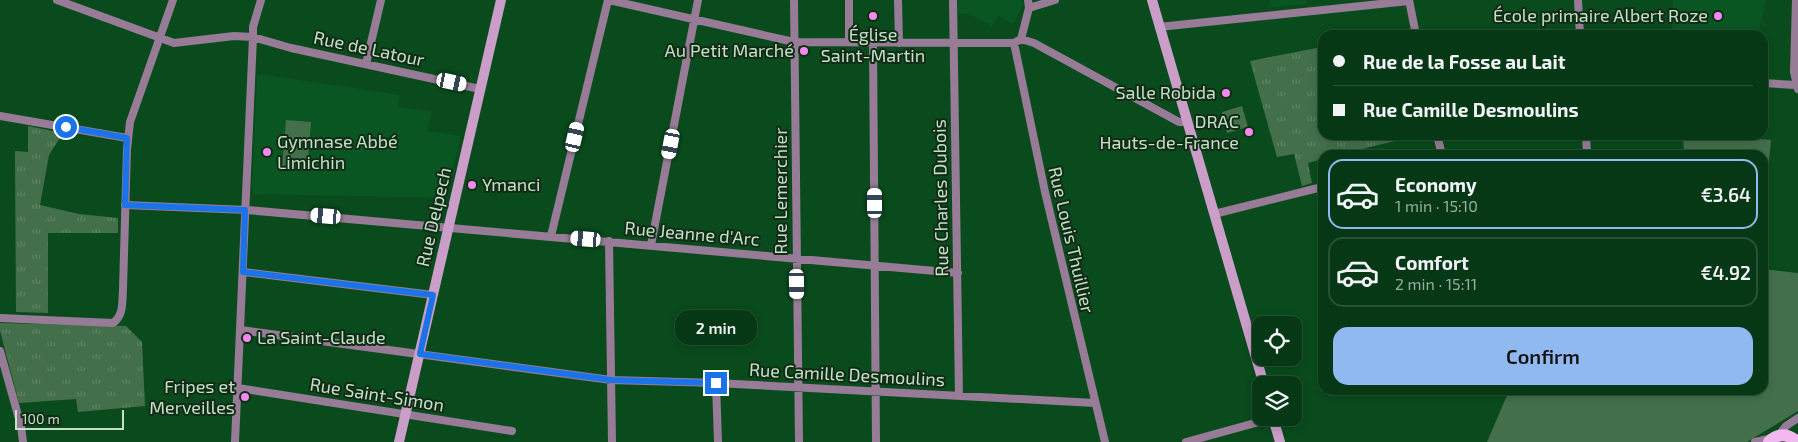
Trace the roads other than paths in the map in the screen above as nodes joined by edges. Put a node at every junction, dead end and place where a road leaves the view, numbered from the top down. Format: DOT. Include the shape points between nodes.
graph roads {
  1 [pos="57,0"];
  2 [pos="173,0"];
  3 [pos="260,0"];
  4 [pos="382,0"];
  5 [pos="501,0"];
  6 [pos="609,0"];
  7 [pos="698,0"];
  8 [pos="794,0"];
  9 [pos="849,0"];
  10 [pos="898,0"];
  11 [pos="953,0"];
  12 [pos="1055,0"];
  13 [pos="1152,0"];
  14 [pos="1409,0"];
  15 [pos="1578,0"];
  16 [pos="1796,0"];
  17 [pos="1029,4"];
  18 [pos="694,19"];
  19 [pos="1159,27"];
  20 [pos="1415,30"];
  21 [pos="1580,30"];
  22 [pos="253,37"];
  23 [pos="159,38"];
  24 [pos="1021,39"];
  25 [pos="794,42"];
  26 [pos="849,42"];
  27 [pos="873,42"];
  28 [pos="899,43"];
  29 [pos="954,43"];
  30 [pos="1014,43"];
  31 [pos="366,64"];
  32 [pos="1768,84"];
  33 [pos="1797,87"];
  34 [pos="480,89"];
  35 [pos="0,116"];
  36 [pos="1187,122"];
  37 [pos="127,138"];
  38 [pos="1318,188"];
  39 [pos="125,205"];
  40 [pos="245,210"];
  41 [pos="1214,214"];
  42 [pos="449,227"];
  43 [pos="551,236"];
  44 [pos="609,241"];
  45 [pos="651,245"];
  46 [pos="796,258"];
  47 [pos="875,265"];
  48 [pos="243,272"];
  49 [pos="958,273"];
  50 [pos="433,295"];
  51 [pos="0,318"];
  52 [pos="240,330"];
  53 [pos="0,351"];
  54 [pos="420,354"];
  55 [pos="1261,376"];
  56 [pos="611,380"];
  57 [pos="716,383"];
  58 [pos="238,388"];
  59 [pos="799,388"];
  60 [pos="876,393"];
  61 [pos="959,396"];
  62 [pos="1095,403"];
  63 [pos="405,414"];
  64 [pos="1798,418"];
  65 [pos="1252,424"];
  66 [pos="1275,426"];
  67 [pos="512,431"];
  68 [pos="1784,438"];
  69 [pos="23,442"];
  70 [pos="235,442"];
  71 [pos="399,442"];
  72 [pos="612,442"];
  73 [pos="718,442"];
  74 [pos="800,442"];
  75 [pos="876,442"];
  76 [pos="1105,442"];
  77 [pos="1186,442"];
  78 [pos="1280,442"];
  79 [pos="1755,442"];
  1 -- 23 [label="street, Rue de Latour"];
  2 -- 23 [label="street"];
  3 -- 22 [label="street"];
  4 -- 31 [label="street"];
  5 -- 34 [label="street, Rue Delpech"];
  6 -- 18 [label="street"];
  6 -- 43 [label="street"];
  7 -- 18 [label="street"];
  8 -- 25 [label="street, Rue Lemerchier"];
  9 -- 26 [label="street"];
  10 -- 28 [label="street"];
  11 -- 29 [label="street, Rue Charles Dubois"];
  12 -- 17 [label="street"];
  13 -- 19 [label="street"];
  14 -- 19 [label="street"];
  14 -- 20 [label="street"];
  15 -- 21 [label="street"];
  16 -- 33 [label="street" via="1794,72"];
  17 -- 24 [label="street"];
  18 -- 25 [label="street"];
  18 -- 45 [label="street"];
  19 -- 36 [label="street"];
  22 -- 23 [label="street, Rue de Latour" via="234,36 180,43"];
  22 -- 31 [label="street, Rue de Latour"];
  22 -- 40 [label="street"];
  23 -- 37 [label="street"];
  24 -- 30 [label="street"];
  24 -- 36 [label="street" via="1034,43 1179,122"];
  25 -- 26 [label="street"];
  25 -- 46 [label="street, Rue Lemerchier"];
  26 -- 27 [label="street"];
  27 -- 28 [label="street"];
  27 -- 47 [label="street"];
  28 -- 29 [label="street"];
  29 -- 30 [label="street"];
  29 -- 49 [label="street, Rue Charles Dubois"];
  30 -- 62 [label="street, Rue Louis Thuillier" via="1044,192"];
  31 -- 34 [label="street, Rue de Latour"];
  32 -- 33 [label="street"];
  34 -- 42 [label="street, Rue Delpech"];
  35 -- 37 [label="street"];
  36 -- 41 [label="street"];
  37 -- 39 [label="street"];
  38 -- 41 [label="street"];
  39 -- 40 [label="street, Rue Jeanne d'Arc"];
  39 -- 51 [label="street" via="122,311 119,319 113,323"];
  40 -- 42 [label="street, Rue Jeanne d'Arc"];
  40 -- 48 [label="street"];
  41 -- 55 [label="street"];
  42 -- 43 [label="street, Rue Jeanne d'Arc"];
  42 -- 50 [label="street, Rue Delpech"];
  43 -- 44 [label="street, Rue Jeanne d'Arc"];
  44 -- 45 [label="street, Rue Jeanne d'Arc"];
  44 -- 56 [label="street"];
  45 -- 46 [label="street, Rue Jeanne d'Arc"];
  46 -- 47 [label="street, Rue Jeanne d'Arc"];
  46 -- 59 [label="street, Rue Lemerchier"];
  47 -- 49 [label="street, Rue Jeanne d'Arc"];
  47 -- 60 [label="street"];
  48 -- 50 [label="street"];
  48 -- 52 [label="street"];
  49 -- 61 [label="street, Rue Charles Dubois"];
  50 -- 54 [label="street, Rue Delpech"];
  52 -- 54 [label="street, Rue Camille Desmoulins"];
  52 -- 58 [label="street"];
  53 -- 69 [label="street"];
  54 -- 56 [label="street, Rue Camille Desmoulins"];
  54 -- 63 [label="street, Rue Delpech"];
  56 -- 57 [label="street, Rue Camille Desmoulins"];
  56 -- 72 [label="street"];
  57 -- 59 [label="street, Rue Camille Desmoulins"];
  57 -- 73 [label="street"];
  58 -- 63 [label="street, Rue Saint-Simon"];
  58 -- 70 [label="street"];
  59 -- 60 [label="street, Rue Camille Desmoulins"];
  59 -- 74 [label="street, Rue Lemerchier"];
  60 -- 61 [label="street, Rue Camille Desmoulins"];
  60 -- 75 [label="street"];
  61 -- 62 [label="street, Rue Camille Desmoulins"];
  62 -- 76 [label="street, Rue Louis Thuillier"];
  63 -- 67 [label="street, Rue Saint-Simon"];
  63 -- 71 [label="street, Rue Delpech"];
  64 -- 68 [label="street" via="1786,426"];
  65 -- 77 [label="street"];
  66 -- 78 [label="street"];
  68 -- 79 [label="street"];
}
